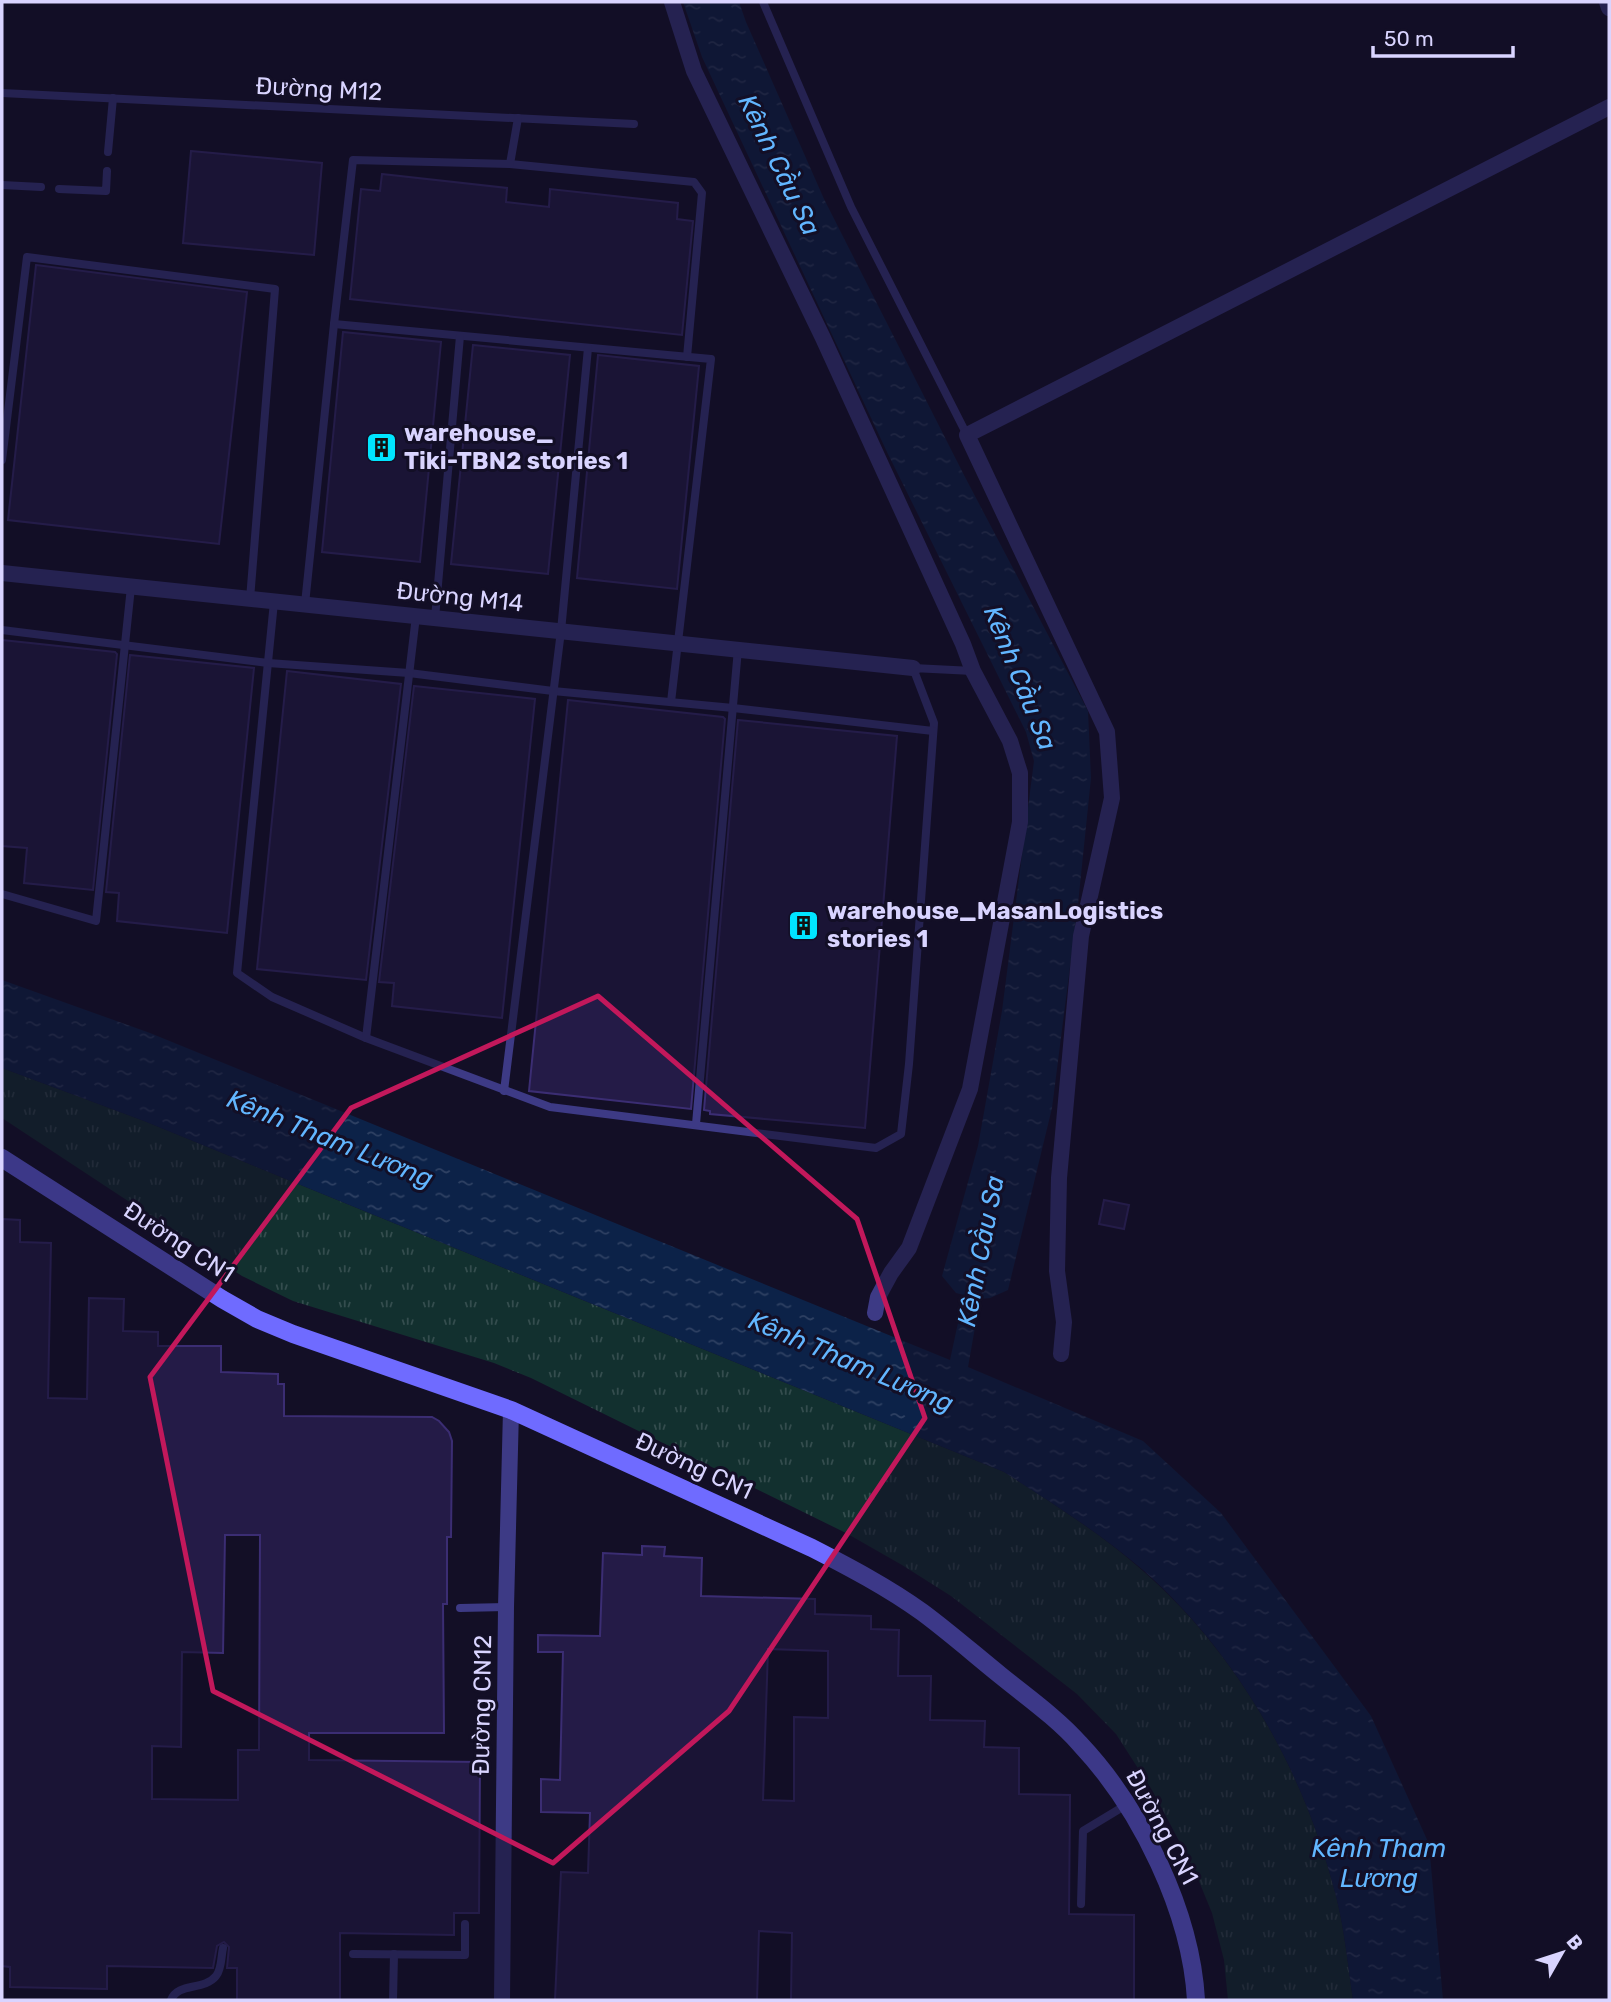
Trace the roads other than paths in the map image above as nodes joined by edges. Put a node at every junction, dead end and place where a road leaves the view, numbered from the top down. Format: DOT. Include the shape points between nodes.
graph roads {
  1 [pos="672,2"];
  2 [pos="763,2"];
  3 [pos="1607,2"];
  4 [pos="1609,8"];
  5 [pos="2,93"];
  6 [pos="113,98"];
  7 [pos="1609,107"];
  8 [pos="518,118"];
  9 [pos="635,124"];
  10 [pos="108,152"];
  11 [pos="510,164"];
  12 [pos="107,171"];
  13 [pos="2,185"];
  14 [pos="41,187"];
  15 [pos="59,189"];
  16 [pos="334,324"];
  17 [pos="460,336"];
  18 [pos="588,348"];
  19 [pos="687,357"];
  20 [pos="967,435"];
  21 [pos="2,460"];
  22 [pos="2,573"];
  23 [pos="131,587"];
  24 [pos="250,599"];
  25 [pos="274,602"];
  26 [pos="305,604"];
  27 [pos="416,615"];
  28 [pos="435,618"];
  29 [pos="2,630"];
  30 [pos="561,631"];
  31 [pos="679,643"];
  32 [pos="124,645"];
  33 [pos="738,649"];
  34 [pos="268,663"];
  35 [pos="912,668"];
  36 [pos="973,671"];
  37 [pos="409,673"];
  38 [pos="553,691"];
  39 [pos="671,702"];
  40 [pos="733,708"];
  41 [pos="933,732"];
  42 [pos="2,894"];
  43 [pos="366,1038"];
  44 [pos="504,1091"];
  45 [pos="696,1124"];
  46 [pos="2,1158"];
  47 [pos="875,1313"];
  48 [pos="1061,1354"];
  49 [pos="511,1410"];
  50 [pos="506,1607"];
  51 [pos="460,1608"];
  52 [pos="1126,1805"];
  53 [pos="1081,1904"];
  54 [pos="465,1924"];
  55 [pos="223,1948"];
  56 [pos="353,1954"];
  57 [pos="394,1955"];
  58 [pos="171,2000"];
  59 [pos="393,2000"];
  60 [pos="502,2000"];
  61 [pos="1196,2000"];
  1 -- 36 [label="street" via="694,71 823,338"];
  2 -- 20 [label="lane" via="851,207"];
  3 -- 4 [label="street"];
  5 -- 6 [label="lane, Đường M12"];
  6 -- 8 [label="lane, Đường M12"];
  6 -- 10 [label="lane"];
  7 -- 20 [label="street"];
  8 -- 9 [label="lane, Đường M12"];
  8 -- 11 [label="lane"];
  11 -- 16 [label="lane" via="353,160"];
  11 -- 19 [label="lane" via="694,183 702,193"];
  12 -- 15 [label="lane" via="106,191"];
  13 -- 14 [label="lane"];
  16 -- 17 [label="lane"];
  16 -- 26 [label="lane"];
  17 -- 18 [label="lane"];
  17 -- 28 [label="lane"];
  18 -- 19 [label="lane"];
  18 -- 30 [label="lane"];
  19 -- 31 [label="lane" via="711,359"];
  20 -- 48 [label="street" via="1107,732 1112,798 1081,936 1059,1178"];
  21 -- 24 [label="lane" via="27,257 275,289"];
  22 -- 23 [label="street, Đường M14"];
  23 -- 24 [label="street, Đường M14"];
  23 -- 32 [label="lane"];
  24 -- 25 [label="street, Đường M14"];
  25 -- 26 [label="street, Đường M14"];
  25 -- 34 [label="lane"];
  26 -- 27 [label="street, Đường M14"];
  27 -- 28 [label="street, Đường M14"];
  27 -- 37 [label="lane"];
  28 -- 30 [label="street, Đường M14"];
  29 -- 32 [label="lane"];
  30 -- 31 [label="street, Đường M14"];
  30 -- 38 [label="lane"];
  31 -- 33 [label="street, Đường M14"];
  31 -- 39 [label="lane"];
  32 -- 34 [label="lane"];
  32 -- 42 [label="lane" via="96,921"];
  33 -- 35 [label="street, Đường M14"];
  33 -- 40 [label="lane"];
  34 -- 37 [label="lane"];
  34 -- 43 [label="lane" via="237,973 272,997"];
  35 -- 36 [label="lane"];
  35 -- 41 [label="lane" via="934,723"];
  36 -- 47 [label="street" via="1010,741 1020,773 1020,822 970,1089 909,1248 878,1297"];
  37 -- 38 [label="lane"];
  37 -- 43 [label="lane"];
  38 -- 39 [label="lane"];
  38 -- 44 [label="lane"];
  39 -- 40 [label="lane"];
  40 -- 41 [label="lane"];
  40 -- 45 [label="lane"];
  41 -- 45 [label="lane" via="901,1133 876,1148"];
  43 -- 44 [label="lane"];
  44 -- 45 [label="lane" via="550,1107"];
  46 -- 49 [label="street, Đường CN1" via="257,1319"];
  49 -- 50 [label="street, Đường CN12"];
  49 -- 52 [label="street, Đường CN1" via="812,1548 894,1593 1066,1730 1092,1756"];
  50 -- 51 [label="lane"];
  50 -- 60 [label="street, Đường CN12"];
  52 -- 53 [label="lane" via="1083,1830"];
  52 -- 61 [label="street, Đường CN1" via="1160,1866 1179,1914 1192,1958"];
  54 -- 57 [label="lane" via="465,1955"];
  55 -- 58 [label="lane" via="216,1977 177,1991"];
  56 -- 57 [label="lane"];
  57 -- 59 [label="lane"];
}
